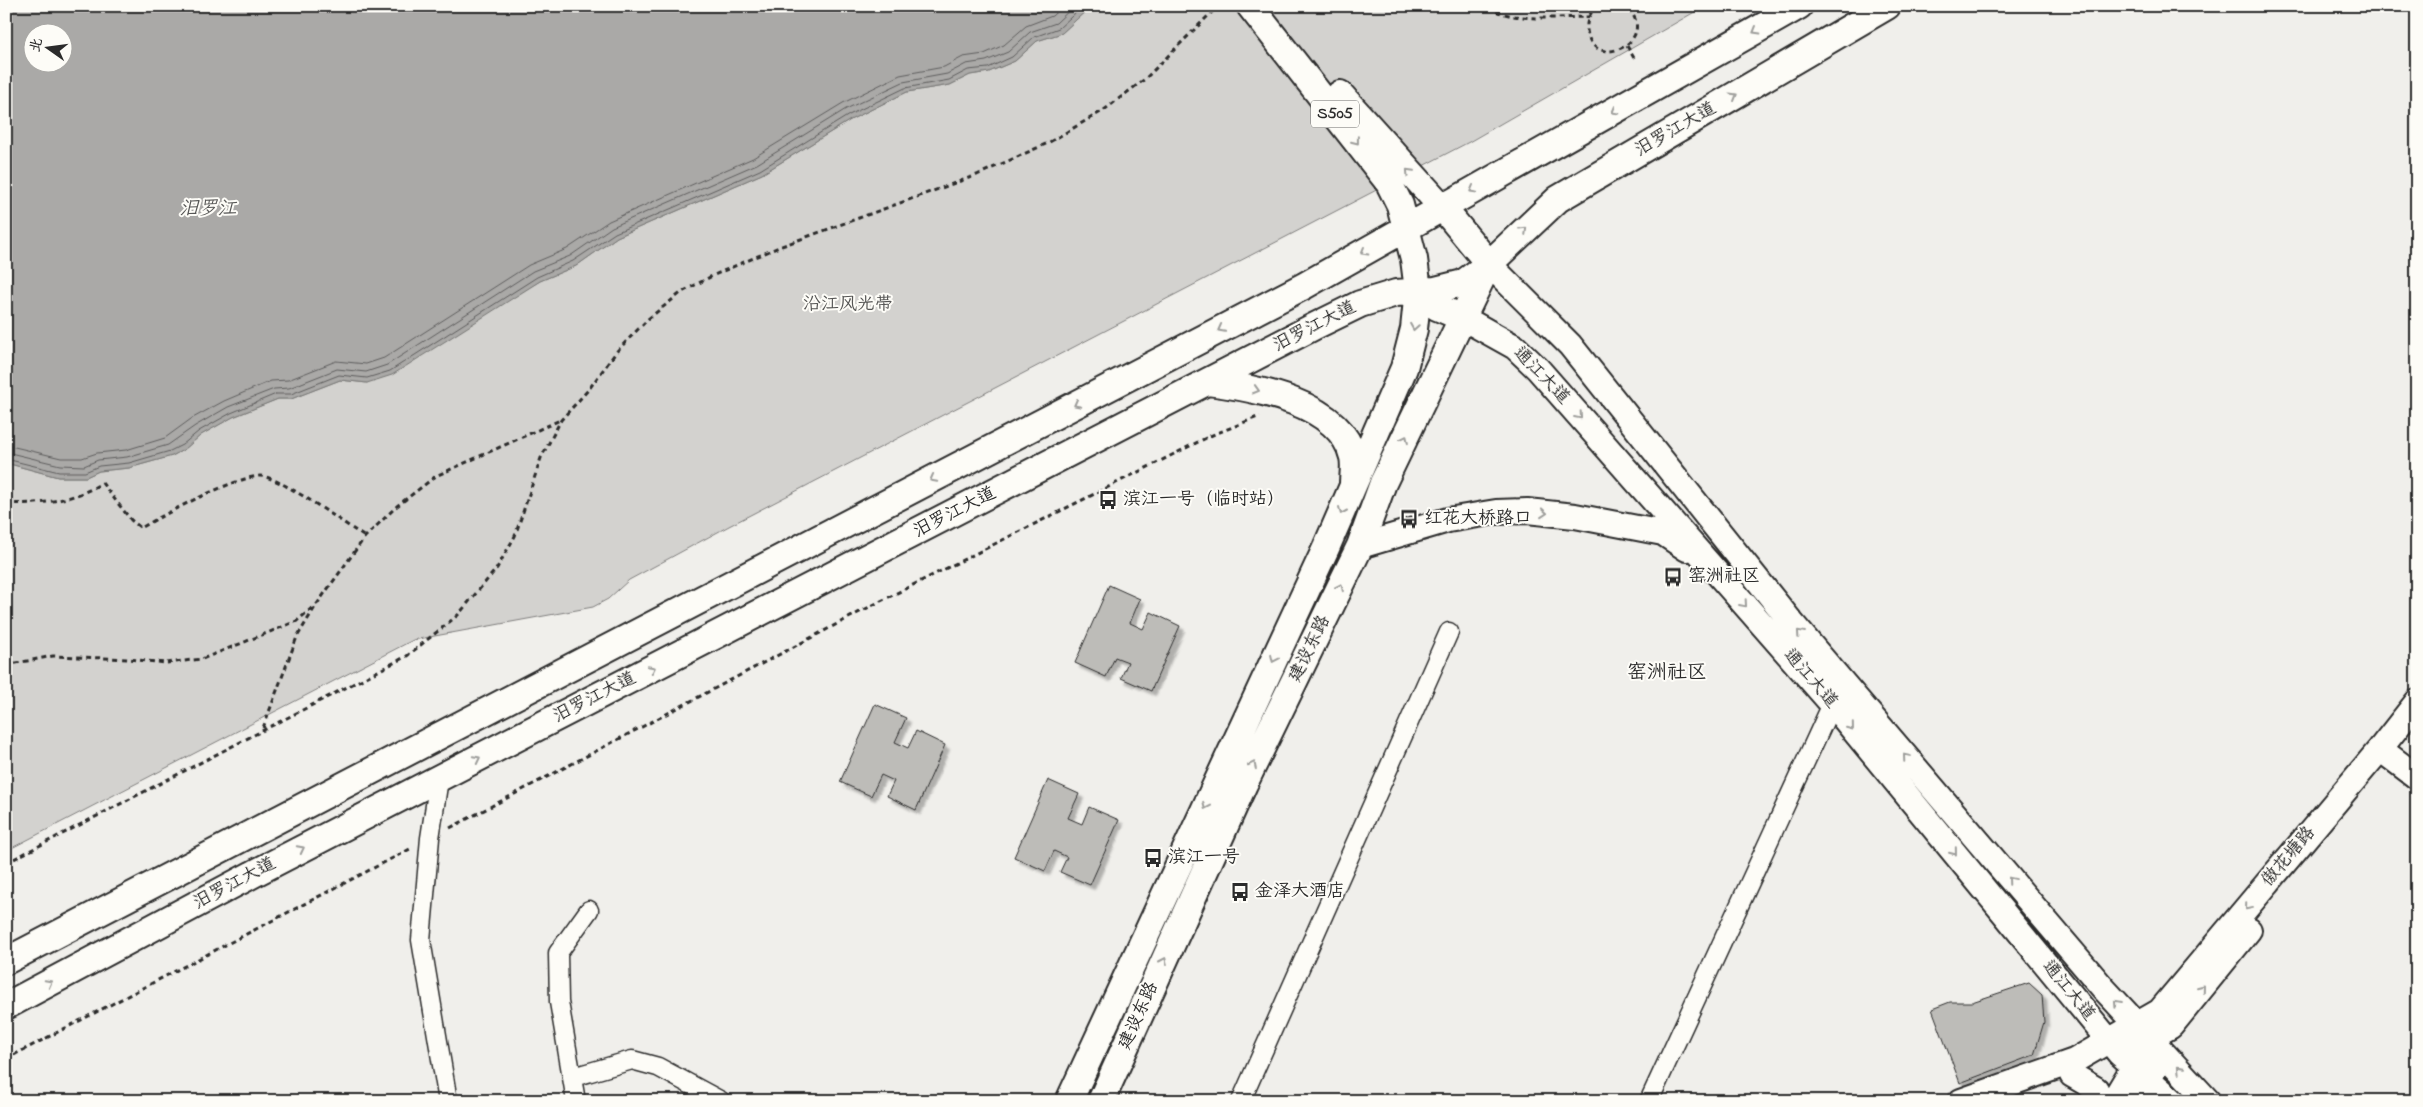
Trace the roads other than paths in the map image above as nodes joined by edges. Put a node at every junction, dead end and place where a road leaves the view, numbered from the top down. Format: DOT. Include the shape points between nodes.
graph roads {
  1 [pos="1250,6"];
  2 [pos="1261,6"];
  3 [pos="1799,6"];
  4 [pos="1887,6"];
  5 [pos="1442,207"];
  6 [pos="1406,228"];
  7 [pos="1489,264"];
  8 [pos="1418,290"];
  9 [pos="1463,318"];
  10 [pos="1208,382"];
  11 [pos="1353,487"];
  12 [pos="1360,546"];
  13 [pos="1708,563"];
  14 [pos="1449,632"];
  15 [pos="1840,697"];
  16 [pos="2417,702"];
  17 [pos="2417,723"];
  18 [pos="2385,752"];
  19 [pos="2417,777"];
  20 [pos="439,778"];
  21 [pos="589,910"];
  22 [pos="6,961"];
  23 [pos="6,1006"];
  24 [pos="2150,1039"];
  25 [pos="2128,1059"];
  26 [pos="2072,1075"];
  27 [pos="574,1077"];
  28 [pos="448,1101"];
  29 [pos="576,1101"];
  30 [pos="721,1101"];
  31 [pos="1069,1101"];
  32 [pos="1101,1101"];
  33 [pos="1242,1101"];
  34 [pos="1649,1101"];
  35 [pos="1961,1101"];
  36 [pos="2002,1101"];
  37 [pos="2101,1101"];
  38 [pos="2112,1101"];
  39 [pos="2133,1101"];
  40 [pos="2173,1101"];
  41 [pos="2208,1101"];
  1 -- 6 [label="main road, S505, one-way" via="1389,183 1400,205"];
  5 -- 2 [label="main road, S505, one-way"];
  3 -- 5 [label="main road, 汨罗江大道, one-way"];
  7 -- 4 [label="main road, 汨罗江大道, one-way" via="1558,199"];
  5 -- 6 [label="main road, 汨罗江大道"];
  5 -- 7 [label="main road, S505"];
  6 -- 8 [label="main road, 建设东路"];
  6 -- 22 [label="main road, 汨罗江大道, one-way" via="1286,295"];
  7 -- 8 [label="main road, 汨罗江大道" via="1453,287"];
  7 -- 9 [label="main road, 建设东路"];
  15 -- 7 [label="main road, 通江大道, one-way" via="1792,623 1570,346"];
  8 -- 9 [label="main road, 通江大道" via="1437,307"];
  8 -- 10 [label="main road, 汨罗江大道" via="1360,304"];
  8 -- 11 [label="main road, 建设东路, one-way" via="1414,329 1404,368"];
  12 -- 9 [label="main road, 建设东路, one-way" via="1383,483"];
  9 -- 13 [label="main road, 通江大道, one-way" via="1515,347 1538,369"];
  10 -- 11 [label="main road, one-way" via="1250,387 1307,408 1329,421 1343,436 1353,458"];
  20 -- 10 [label="main road, 汨罗江大道, one-way"];
  11 -- 31 [label="main road, 建设东路, one-way"];
  12 -- 13 [label="main road, one-way" via="1448,520 1496,512 1527,512 1575,516 1663,533"];
  32 -- 12 [label="main road, 建设东路, one-way" via="1244,784"];
  13 -- 15 [label="main road, 通江大道, one-way"];
  14 -- 33 [label="street"];
  24 -- 15 [label="main road, 通江大道, one-way"];
  15 -- 25 [label="main road, 通江大道, one-way"];
  15 -- 34 [label="street"];
  16 -- 18 [label="main road, 傲花塘路"];
  17 -- 18 [label="main road"];
  18 -- 19 [label="main road"];
  18 -- 24 [label="main road, 傲花塘路"];
  23 -- 20 [label="main road, 汨罗江大道, one-way"];
  20 -- 28 [label="street" via="421,940"];
  21 -- 27 [label="street" via="558,954 559,1002"];
  24 -- 25 [label="main road"];
  24 -- 25 [label="main road"];
  41 -- 24 [label="main road, 通江大道, one-way"];
  25 -- 26 [label="main road"];
  25 -- 35 [label="main road" via="2074,1061"];
  25 -- 38 [label="main road"];
  25 -- 39 [label="main road"];
  25 -- 40 [label="main road, 通江大道"];
  26 -- 36 [label="main road"];
  26 -- 37 [label="main road" via="2096,1089"];
  27 -- 29 [label="street"];
  27 -- 30 [label="street" via="632,1060 658,1067"];
}
